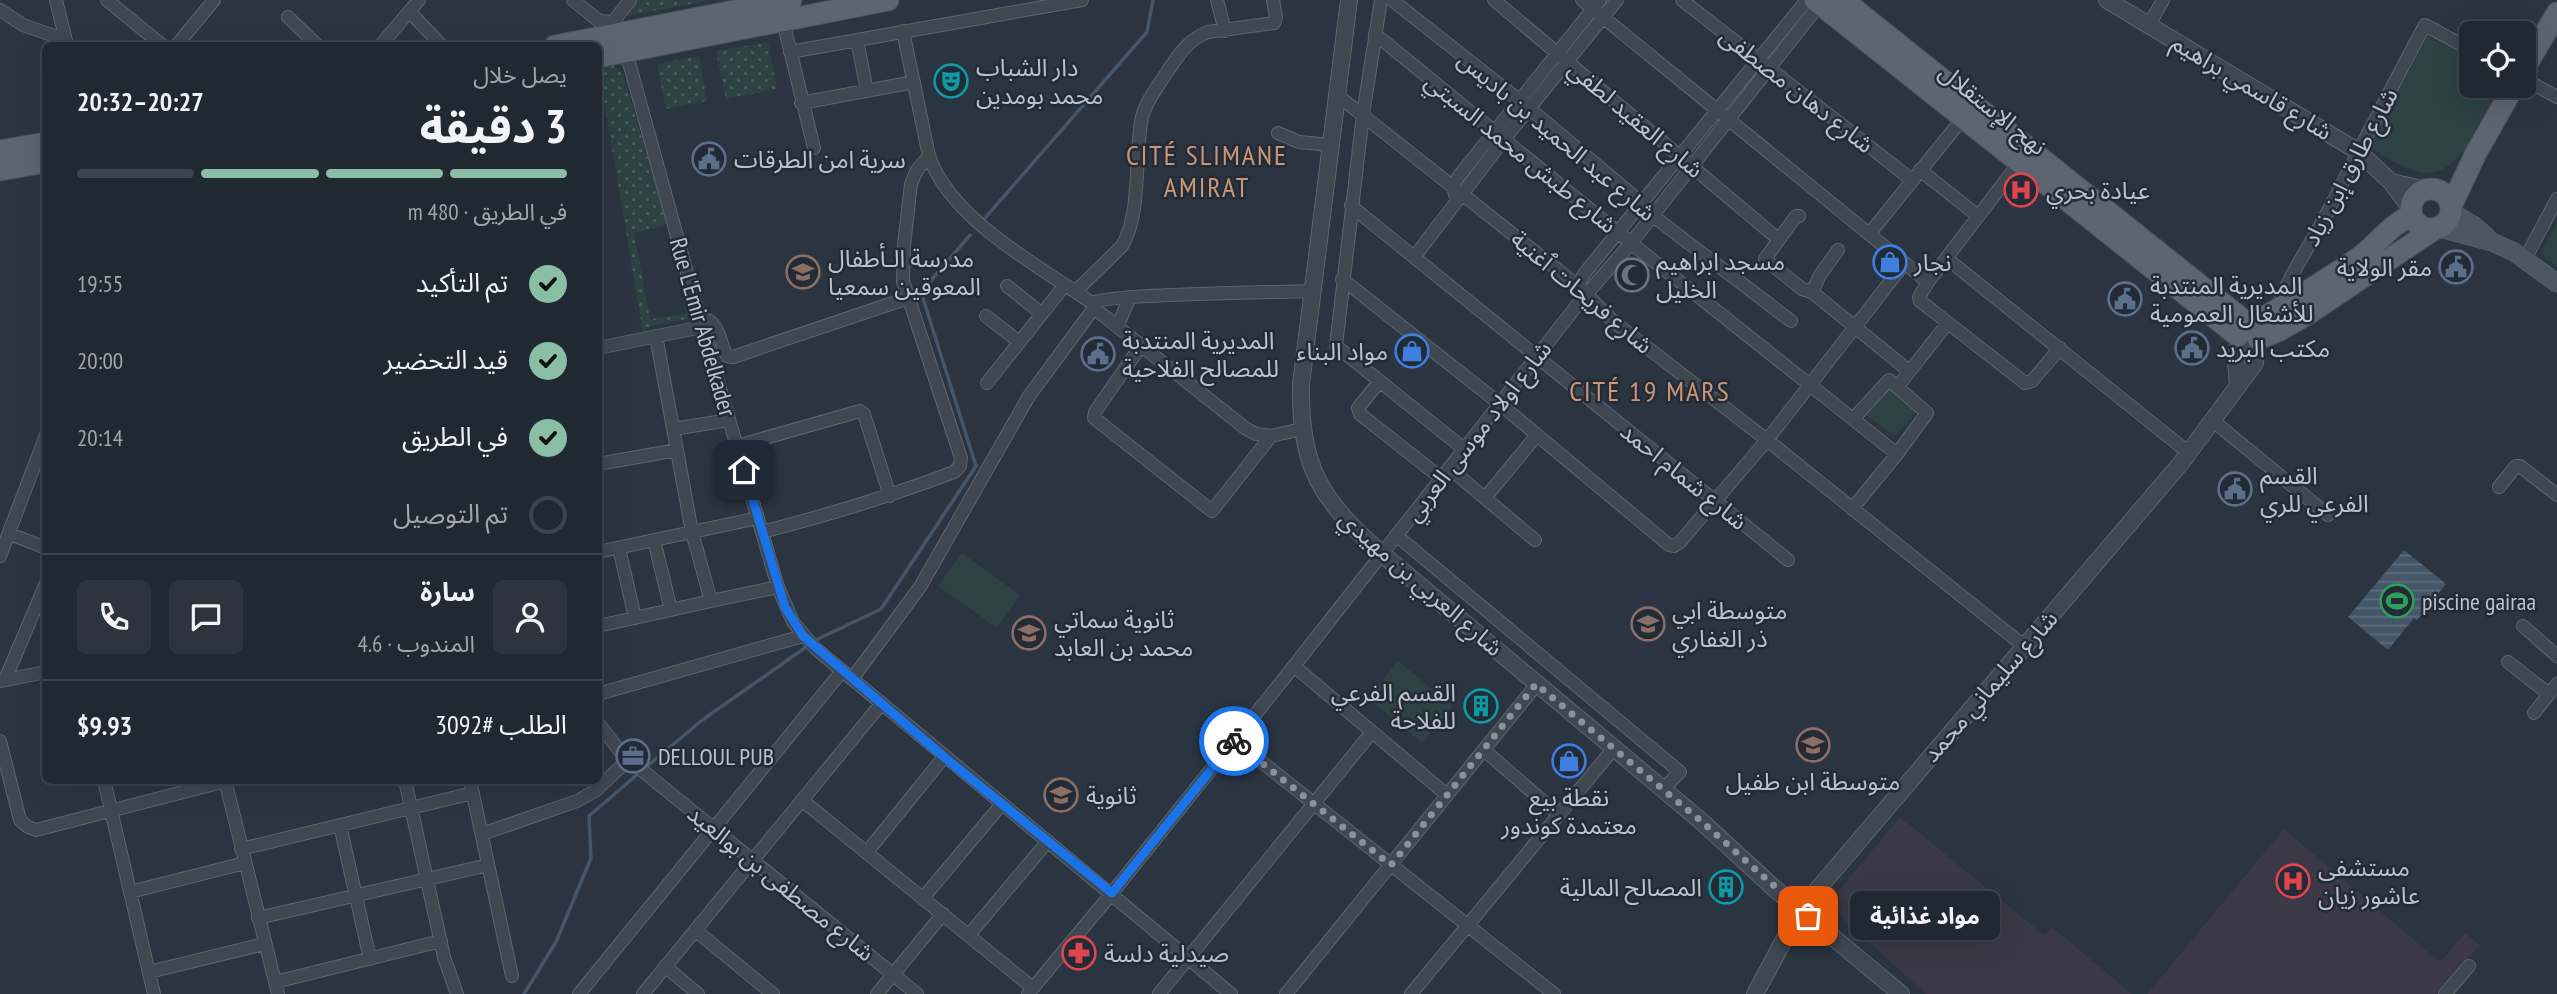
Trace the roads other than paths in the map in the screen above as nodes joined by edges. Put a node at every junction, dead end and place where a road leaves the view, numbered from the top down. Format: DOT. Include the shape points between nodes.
graph roads {
  1 [pos="55,0"];
  2 [pos="107,0"];
  3 [pos="214,0"];
  4 [pos="419,0"];
  5 [pos="573,0"];
  6 [pos="629,0"];
  7 [pos="888,0"];
  8 [pos="1083,0"];
  9 [pos="1217,0"];
  10 [pos="1273,0"];
  11 [pos="1349,0"];
  12 [pos="1381,0"];
  13 [pos="1392,0"];
  14 [pos="1494,0"];
  15 [pos="1582,0"];
  16 [pos="1617,0"];
  17 [pos="1682,0"];
  18 [pos="1843,0"];
  19 [pos="2107,0"];
  20 [pos="2163,0"];
  21 [pos="1816,1"];
  22 [pos="122,5"];
  23 [pos="773,7"];
  24 [pos="1599,9"];
  25 [pos="0,10"];
  26 [pos="410,12"];
  27 [pos="2557,13"];
  28 [pos="288,17"];
  29 [pos="2148,25"];
  30 [pos="1224,30"];
  31 [pos="903,32"];
  32 [pos="1375,34"];
  33 [pos="857,40"];
  34 [pos="64,42"];
  35 [pos="66,42"];
  36 [pos="159,42"];
  37 [pos="179,42"];
  38 [pos="314,42"];
  39 [pos="384,42"];
  40 [pos="438,42"];
  41 [pos="622,43"];
  42 [pos="2459,43"];
  43 [pos="602,44"];
  44 [pos="2536,49"];
  45 [pos="790,52"];
  46 [pos="602,55"];
  47 [pos="1562,58"];
  48 [pos="1759,60"];
  49 [pos="1770,69"];
  50 [pos="914,82"];
  51 [pos="2536,86"];
  52 [pos="867,91"];
  53 [pos="1337,95"];
  54 [pos="2557,97"];
  55 [pos="2507,98"];
  56 [pos="801,103"];
  57 [pos="1524,104"];
  58 [pos="1717,110"];
  59 [pos="1363,114"];
  60 [pos="1963,118"];
  61 [pos="1729,120"];
  62 [pos="1278,133"];
  63 [pos="1500,134"];
  64 [pos="42,143"];
  65 [pos="1331,145"];
  66 [pos="814,148"];
  67 [pos="0,151"];
  68 [pos="2359,152"];
  69 [pos="929,156"];
  70 [pos="2023,156"];
  71 [pos="1681,157"];
  72 [pos="2472,161"];
  73 [pos="42,163"];
  74 [pos="1693,166"];
  75 [pos="0,170"];
  76 [pos="1916,175"];
  77 [pos="2391,182"];
  78 [pos="2430,190"];
  79 [pos="1457,194"];
  80 [pos="2557,199"];
  81 [pos="1642,204"];
  82 [pos="1351,206"];
  83 [pos="2411,212"];
  84 [pos="1653,216"];
  85 [pos="1799,216"];
  86 [pos="1978,216"];
  87 [pos="2439,222"];
  88 [pos="1618,232"];
  89 [pos="1870,233"];
  90 [pos="1778,239"];
  91 [pos="1631,243"];
  92 [pos="1838,250"];
  93 [pos="1415,256"];
  94 [pos="1946,258"];
  95 [pos="2525,259"];
  96 [pos="1904,264"];
  97 [pos="1342,279"];
  98 [pos="1928,282"];
  99 [pos="2557,282"];
  100 [pos="1007,286"];
  101 [pos="1071,288"];
  102 [pos="1582,290"];
  103 [pos="1313,291"];
  104 [pos="1812,292"];
  105 [pos="1130,297"];
  106 [pos="908,298"];
  107 [pos="2217,302"];
  108 [pos="1093,305"];
  109 [pos="1042,314"];
  110 [pos="986,316"];
  111 [pos="2278,320"];
  112 [pos="1791,321"];
  113 [pos="701,324"];
  114 [pos="1947,324"];
  115 [pos="1118,325"];
  116 [pos="1855,326"];
  117 [pos="656,336"];
  118 [pos="2249,337"];
  119 [pos="1019,342"];
  120 [pos="1142,344"];
  121 [pos="602,347"];
  122 [pos="2060,348"];
  123 [pos="1538,356"];
  124 [pos="1909,371"];
  125 [pos="1380,382"];
  126 [pos="987,383"];
  127 [pos="1810,384"];
  128 [pos="1898,386"];
  129 [pos="2238,386"];
  130 [pos="1500,404"];
  131 [pos="1854,418"];
  132 [pos="729,420"];
  133 [pos="2212,420"];
  134 [pos="673,429"];
  135 [pos="1302,429"];
  136 [pos="1537,435"];
  137 [pos="1271,436"];
  138 [pos="1767,440"];
  139 [pos="42,446"];
  140 [pos="737,446"];
  141 [pos="1464,449"];
  142 [pos="677,450"];
  143 [pos="2189,453"];
  144 [pos="1897,454"];
  145 [pos="602,463"];
  146 [pos="1445,473"];
  147 [pos="2499,487"];
  148 [pos="2557,495"];
  149 [pos="890,496"];
  150 [pos="1485,498"];
  151 [pos="1714,500"];
  152 [pos="1852,509"];
  153 [pos="2328,515"];
  154 [pos="758,518"];
  155 [pos="692,532"];
  156 [pos="762,532"];
  157 [pos="10,534"];
  158 [pos="1396,535"];
  159 [pos="654,540"];
  160 [pos="1535,540"];
  161 [pos="42,546"];
  162 [pos="619,548"];
  163 [pos="602,551"];
  164 [pos="1381,553"];
  165 [pos="0,556"];
  166 [pos="1788,560"];
  167 [pos="778,587"];
  168 [pos="42,592"];
  169 [pos="1470,597"];
  170 [pos="711,601"];
  171 [pos="670,610"];
  172 [pos="1454,615"];
  173 [pos="635,618"];
  174 [pos="602,625"];
  175 [pos="2523,626"];
  176 [pos="809,642"];
  177 [pos="2024,646"];
  178 [pos="2557,656"];
  179 [pos="2508,662"];
  180 [pos="1294,666"];
  181 [pos="42,673"];
  182 [pos="847,675"];
  183 [pos="3,681"];
  184 [pos="1536,684"];
  185 [pos="1576,685"];
  186 [pos="2553,689"];
  187 [pos="602,693"];
  188 [pos="1559,702"];
  189 [pos="881,705"];
  190 [pos="2534,713"];
  191 [pos="602,728"];
  192 [pos="1372,732"];
  193 [pos="1234,740"];
  194 [pos="0,741"];
  195 [pos="1614,748"];
  196 [pos="1484,750"];
  197 [pos="944,757"];
  198 [pos="629,759"];
  199 [pos="105,784"];
  200 [pos="215,784"];
  201 [pos="228,784"];
  202 [pos="406,784"];
  203 [pos="602,784"];
  204 [pos="602,784"];
  205 [pos="472,787"];
  206 [pos="1663,789"];
  207 [pos="1447,795"];
  208 [pos="803,801"];
  209 [pos="1002,804"];
  210 [pos="1314,804"];
  211 [pos="411,808"];
  212 [pos="111,809"];
  213 [pos="1559,815"];
  214 [pos="340,825"];
  215 [pos="715,830"];
  216 [pos="482,834"];
  217 [pos="1048,841"];
  218 [pos="242,849"];
  219 [pos="867,852"];
  220 [pos="753,861"];
  221 [pos="245,863"];
  222 [pos="488,864"];
  223 [pos="1391,865"];
  224 [pos="427,878"];
  225 [pos="130,892"];
  226 [pos="1112,893"];
  227 [pos="357,894"];
  228 [pos="923,898"];
  229 [pos="1800,910"];
  230 [pos="943,914"];
  231 [pos="258,918"];
  232 [pos="1467,925"];
  233 [pos="695,930"];
  234 [pos="969,935"];
  235 [pos="441,941"];
  236 [pos="264,944"];
  237 [pos="1188,958"];
  238 [pos="370,959"];
  239 [pos="665,966"];
  240 [pos="2469,966"];
  241 [pos="149,972"];
  242 [pos="893,974"];
  243 [pos="512,976"];
  244 [pos="276,988"];
  245 [pos="1031,991"];
  246 [pos="1545,991"];
  247 [pos="1891,991"];
  248 [pos="1758,993"];
  249 [pos="154,994"];
  250 [pos="457,994"];
  251 [pos="579,994"];
  252 [pos="643,994"];
  253 [pos="698,994"];
  254 [pos="773,994"];
  255 [pos="877,994"];
  256 [pos="917,994"];
  257 [pos="1159,994"];
  258 [pos="1231,994"];
  259 [pos="1286,994"];
  260 [pos="1411,994"];
  261 [pos="2445,994"];
  1 -- 35 [label="street"];
  2 -- 22 [label="street"];
  3 -- 37 [label="street"];
  4 -- 26 [label="street"];
  5 -- 41 [label="street"];
  6 -- 41 [label="street"];
  7 -- 23 [label="main road"];
  8 -- 31 [label="street"];
  9 -- 30 [label="street"];
  10 -- 30 [label="street" via="1274,23"];
  11 -- 53 [label="street, شارع العربي بن مهيدي"];
  12 -- 32 [label="street"];
  13 -- 57 [label="street, شارع عبد الحميد بن باديس"];
  14 -- 47 [label="street, شارع العقيد لطفي"];
  15 -- 24 [label="street"];
  16 -- 24 [label="street"];
  17 -- 48 [label="street, شارع دهان مصطفى"];
  18 -- 70 [label="main road, نهج الإستقلال"];
  19 -- 29 [label="street, شارع قاسمي براهيم"];
  20 -- 29 [label="street"];
  21 -- 48 [label="street, شارع اولاد موسى العربي"];
  21 -- 49 [label="street, شارع اولاد موسى العربي"];
  21 -- 60 [label="main road, نهج الإستقلال"];
  22 -- 36 [label="street"];
  23 -- 41 [label="main road"];
  23 -- 45 [label="street"];
  24 -- 47 [label="street"];
  24 -- 58 [label="street"];
  25 -- 34 [label="street"];
  26 -- 39 [label="street"];
  26 -- 40 [label="street"];
  27 -- 44 [label="main road"];
  28 -- 38 [label="street"];
  29 -- 68 [label="street, شارع قاسمي براهيم"];
  30 -- 101 [label="street" via="1198,36 1183,48 1150,100 1143,116 1127,238"];
  31 -- 33 [label="street"];
  31 -- 50 [label="street"];
  32 -- 59 [label="street"];
  32 -- 63 [label="street, شارع طبش محمد السبتي"];
  33 -- 45 [label="street"];
  33 -- 52 [label="street"];
  41 -- 43 [label="main road"];
  41 -- 46 [label="main road"];
  41 -- 113 [label="street, Rue L'Emir Abdelkader"];
  42 -- 68 [label="street, شارع طارق إبن زياد" via="2425,25"];
  45 -- 56 [label="street"];
  47 -- 57 [label="street"];
  47 -- 71 [label="street, شارع العقيد لطفي"];
  48 -- 49 [label="street, شارع دهان مصطفى"];
  48 -- 58 [label="street, شارع اولاد موسى العربي"];
  49 -- 61 [label="street, شارع اولاد موسى العربي"];
  49 -- 76 [label="street, شارع دهان مصطفى"];
  50 -- 52 [label="street"];
  50 -- 69 [label="street"];
  51 -- 54 [label="street"];
  52 -- 56 [label="street"];
  53 -- 59 [label="street, شارع فريحات ٱغنية"];
  53 -- 65 [label="street, شارع العربي بن مهيدي"];
  55 -- 72 [label="main road"];
  56 -- 66 [label="street"];
  57 -- 63 [label="street"];
  57 -- 81 [label="street, شارع عبد الحميد بن باديس"];
  58 -- 61 [label="street"];
  58 -- 71 [label="street, شارع اولاد موسى العربي"];
  59 -- 79 [label="street, شارع فريحات ٱغنية"];
  59 -- 82 [label="street"];
  60 -- 70 [label="main road, نهج الإستقلال"];
  60 -- 76 [label="street"];
  61 -- 74 [label="street, شارع اولاد موسى العربي"];
  61 -- 89 [label="street"];
  62 -- 65 [label="street" via="1299,142"];
  63 -- 79 [label="street" via="1459,176"];
  63 -- 88 [label="street, شارع طبش محمد السبتي"];
  64 -- 67 [label="main road"];
  65 -- 103 [label="street, شارع العربي بن مهيدي"];
  68 -- 77 [label="street, شارع قاسمي براهيم"];
  68 -- 111 [label="street, شارع طارق إبن زياد" via="2282,293"];
  69 -- 101 [label="street" via="945,190 963,208"];
  69 -- 106 [label="street" via="911,184 903,281"];
  70 -- 86 [label="street"];
  70 -- 107 [label="main road, نهج الإستقلال" via="2089,196"];
  70 -- 118 [label="main road, نهج الإستقلال"];
  71 -- 74 [label="street, شارع العقيد لطفي"];
  71 -- 81 [label="street, شارع اولاد موسى العربي"];
  72 -- 78 [label="main road"];
  72 -- 87 [label="main road"];
  73 -- 75 [label="main road"];
  74 -- 84 [label="street, شارع اولاد موسى العربي"];
  74 -- 90 [label="street, شارع العقيد لطفي"];
  76 -- 86 [label="street, شارع دهان مصطفى"];
  76 -- 89 [label="street"];
  77 -- 78 [label="street"];
  77 -- 83 [label="street, شارع قاسمي براهيم"];
  78 -- 83 [label="main road" via="2415,197"];
  78 -- 87 [label="main road" via="2445,195"];
  79 -- 93 [label="street"];
  79 -- 102 [label="street, شارع فريحات ٱغنية"];
  80 -- 95 [label="street"];
  81 -- 84 [label="street, شارع عبد الحميد بن باديس"];
  81 -- 88 [label="street, شارع اولاد موسى العربي"];
  82 -- 93 [label="street, شارع شمام احمد"];
  82 -- 97 [label="street"];
  83 -- 87 [label="main road" via="2418,225"];
  83 -- 111 [label="main road"];
  84 -- 91 [label="street, شارع اولاد موسى العربي"];
  84 -- 112 [label="street, شارع عبد الحميد بن باديس"];
  85 -- 90 [label="street"];
  86 -- 94 [label="street"];
  87 -- 95 [label="main road"];
  87 -- 111 [label="main road" via="2311,312"];
  88 -- 91 [label="street, شارع طبش محمد السبتي"];
  88 -- 102 [label="street, شارع اولاد موسى العربي" via="1584,275"];
  89 -- 96 [label="street"];
  90 -- 104 [label="street" via="1765,259"];
  91 -- 102 [label="street, شارع اولاد موسى العربي"];
  91 -- 127 [label="street, شارع طبش محمد السبتي"];
  92 -- 104 [label="street"];
  93 -- 123 [label="street, شارع شمام احمد"];
  94 -- 98 [label="street"];
  94 -- 122 [label="street"];
  95 -- 99 [label="main road"];
  96 -- 98 [label="street"];
  96 -- 116 [label="street"];
  97 -- 125 [label="street" via="1336,346"];
  97 -- 130 [label="street"];
  98 -- 114 [label="street" via="1920,301"];
  100 -- 109 [label="street"];
  101 -- 108 [label="street"];
  101 -- 109 [label="street"];
  102 -- 123 [label="street, شارع اولاد موسى العربي"];
  102 -- 138 [label="street, شارع فريحات ٱغنية" via="1614,322"];
  103 -- 105 [label="street"];
  103 -- 135 [label="street, شارع العربي بن مهيدي" via="1301,384"];
  104 -- 116 [label="street"];
  105 -- 108 [label="street" via="1097,299"];
  105 -- 115 [label="street"];
  106 -- 113 [label="street" via="733,357 724,352 716,327 708,320"];
  106 -- 149 [label="street" via="961,458 954,472"];
  107 -- 111 [label="main road"];
  107 -- 118 [label="main road, نهج الإستقلال"];
  108 -- 115 [label="street"];
  108 -- 182 [label="street" via="1029,396 920,587"];
  109 -- 119 [label="street"];
  110 -- 119 [label="street"];
  111 -- 118 [label="main road"];
  111 -- 118 [label="main road"];
  113 -- 117 [label="street"];
  113 -- 132 [label="street, Rue L'Emir Abdelkader"];
  114 -- 122 [label="street" via="2025,383 2032,381"];
  114 -- 124 [label="street"];
  115 -- 120 [label="street"];
  116 -- 124 [label="street"];
  116 -- 127 [label="street"];
  117 -- 121 [label="street"];
  117 -- 134 [label="street"];
  118 -- 129 [label="street" via="2236,362"];
  118 -- 129 [label="street, شارع سليماني محمد" via="2251,370"];
  119 -- 126 [label="street"];
  120 -- 137 [label="street" via="1245,428"];
  120 -- 137 [label="street" via="1094,418 1212,511"];
  122 -- 143 [label="street"];
  123 -- 130 [label="street, شارع اولاد موسى العربي"];
  123 -- 151 [label="street, شارع شمام احمد"];
  124 -- 128 [label="street"];
  125 -- 141 [label="street"];
  125 -- 146 [label="street" via="1358,412"];
  127 -- 131 [label="street, شارع طبش محمد السبتي"];
  127 -- 138 [label="street"];
  128 -- 131 [label="street" via="1886,381"];
  128 -- 144 [label="street" via="1927,413"];
  129 -- 133 [label="street, شارع سليماني محمد"];
  130 -- 136 [label="street"];
  130 -- 141 [label="street, شارع اولاد موسى العربي"];
  131 -- 144 [label="street, شارع طبش محمد السبتي"];
  132 -- 134 [label="street"];
  132 -- 140 [label="street, Rue L'Emir Abdelkader"];
  133 -- 143 [label="street, شارع سليماني محمد"];
  133 -- 153 [label="street"];
  134 -- 142 [label="street"];
  135 -- 137 [label="street"];
  135 -- 164 [label="street, شارع العربي بن مهيدي" via="1312,469 1324,491 1342,517"];
  136 -- 150 [label="street"];
  136 -- 151 [label="street" via="1669,545 1680,542"];
  138 -- 151 [label="street"];
  138 -- 152 [label="street, شارع فريحات ٱغنية"];
  139 -- 157 [label="street"];
  140 -- 149 [label="street" via="860,411"];
  140 -- 154 [label="street, Rue L'Emir Abdelkader"];
  141 -- 146 [label="street, شارع اولاد موسى العربي"];
  142 -- 145 [label="street"];
  142 -- 155 [label="street"];
  143 -- 177 [label="street, شارع سليماني محمد"];
  144 -- 152 [label="street"];
  146 -- 150 [label="street"];
  146 -- 158 [label="street, شارع اولاد موسى العربي"];
  147 -- 148 [label="street" via="2520,466"];
  149 -- 156 [label="street"];
  150 -- 160 [label="street"];
  151 -- 166 [label="street, شارع شمام احمد"];
  152 -- 177 [label="street, شارع فريحات ٱغنية"];
  154 -- 155 [label="street"];
  154 -- 156 [label="street, Rue L'Emir Abdelkader"];
  155 -- 159 [label="street"];
  155 -- 170 [label="street"];
  156 -- 167 [label="street, Rue L'Emir Abdelkader"];
  157 -- 161 [label="street"];
  157 -- 165 [label="street"];
  158 -- 164 [label="street, شارع اولاد موسى العربي"];
  158 -- 169 [label="street"];
  159 -- 162 [label="street"];
  159 -- 171 [label="street"];
  162 -- 163 [label="street"];
  162 -- 173 [label="street"];
  164 -- 172 [label="street, شارع العربي بن مهيدي"];
  164 -- 180 [label="street, شارع اولاد موسى العربي"];
  167 -- 170 [label="street"];
  167 -- 176 [label="street, Rue L'Emir Abdelkader" via="785,607"];
  168 -- 183 [label="street"];
  169 -- 172 [label="street"];
  169 -- 185 [label="street"];
  170 -- 171 [label="street"];
  171 -- 173 [label="street"];
  172 -- 184 [label="street, شارع العربي بن مهيدي"];
  173 -- 174 [label="street"];
  175 -- 178 [label="street"];
  176 -- 182 [label="street, Rue L'Emir Abdelkader"];
  176 -- 187 [label="street"];
  177 -- 229 [label="street, شارع سليماني محمد"];
  179 -- 186 [label="street"];
  180 -- 192 [label="street"];
  180 -- 193 [label="street, شارع اولاد موسى العربي"];
  181 -- 183 [label="street"];
  182 -- 189 [label="street, Rue L'Emir Abdelkader"];
  182 -- 215 [label="street"];
  184 -- 188 [label="street, شارع العربي بن مهيدي"];
  184 -- 196 [label="street"];
  185 -- 188 [label="street"];
  185 -- 206 [label="street" via="1679,772"];
  186 -- 190 [label="street"];
  188 -- 195 [label="street, شارع العربي بن مهيدي"];
  189 -- 197 [label="street, Rue L'Emir Abdelkader"];
  189 -- 208 [label="street"];
  191 -- 198 [label="street, شارع مصطفى بن بوالعيد"];
  192 -- 207 [label="street"];
  192 -- 210 [label="street"];
  193 -- 210 [label="street"];
  193 -- 226 [label="street, شارع اولاد موسى العربي"];
  194 -- 212 [label="street" via="20,820 28,827 36,830"];
  195 -- 206 [label="street, شارع العربي بن مهيدي"];
  195 -- 213 [label="street"];
  196 -- 207 [label="street"];
  196 -- 213 [label="street"];
  197 -- 209 [label="street, Rue L'Emir Abdelkader"];
  197 -- 219 [label="street"];
  198 -- 204 [label="street"];
  198 -- 215 [label="street, شارع مصطفى بن بوالعيد"];
  199 -- 212 [label="street"];
  200 -- 212 [label="street"];
  201 -- 218 [label="street"];
  202 -- 211 [label="street"];
  203 -- 216 [label="street" via="577,801"];
  205 -- 211 [label="street"];
  205 -- 216 [label="street"];
  206 -- 229 [label="street, شارع العربي بن مهيدي"];
  207 -- 223 [label="street"];
  208 -- 219 [label="street"];
  208 -- 220 [label="street"];
  209 -- 217 [label="street, Rue L'Emir Abdelkader"];
  209 -- 228 [label="street"];
  210 -- 223 [label="street"];
  210 -- 237 [label="street"];
  211 -- 214 [label="street"];
  211 -- 224 [label="street"];
  212 -- 225 [label="street"];
  213 -- 232 [label="street"];
  214 -- 218 [label="street"];
  214 -- 227 [label="street"];
  215 -- 220 [label="street, شارع مصطفى بن بوالعيد"];
  215 -- 251 [label="street"];
  216 -- 222 [label="street"];
  217 -- 226 [label="street, Rue L'Emir Abdelkader"];
  217 -- 234 [label="street"];
  218 -- 221 [label="street"];
  219 -- 228 [label="street"];
  220 -- 233 [label="street"];
  220 -- 242 [label="street, شارع مصطفى بن بوالعيد"];
  221 -- 225 [label="street"];
  221 -- 231 [label="street"];
  222 -- 224 [label="street"];
  222 -- 243 [label="street"];
  223 -- 232 [label="street"];
  223 -- 259 [label="street"];
  224 -- 227 [label="street"];
  224 -- 235 [label="street"];
  225 -- 241 [label="street"];
  226 -- 237 [label="street, Rue L'Emir Abdelkader"];
  226 -- 245 [label="street, شارع اولاد موسى العربي"];
  227 -- 231 [label="street"];
  227 -- 238 [label="street"];
  228 -- 230 [label="street"];
  229 -- 247 [label="street, شارع العربي بن مهيدي"];
  229 -- 248 [label="street, شارع سليماني محمد"];
  230 -- 234 [label="street"];
  230 -- 242 [label="street"];
  231 -- 236 [label="street"];
  232 -- 246 [label="street"];
  232 -- 260 [label="street"];
  233 -- 239 [label="street"];
  233 -- 254 [label="street"];
  234 -- 245 [label="street"];
  235 -- 238 [label="street"];
  235 -- 250 [label="street"];
  236 -- 241 [label="street"];
  236 -- 244 [label="street"];
  237 -- 257 [label="street"];
  237 -- 258 [label="street, Rue L'Emir Abdelkader"];
  238 -- 244 [label="street"];
  239 -- 252 [label="street"];
  239 -- 253 [label="street"];
  240 -- 261 [label="street"];
  241 -- 249 [label="street"];
  242 -- 255 [label="street"];
  242 -- 256 [label="street, شارع مصطفى بن بوالعيد"];
}
